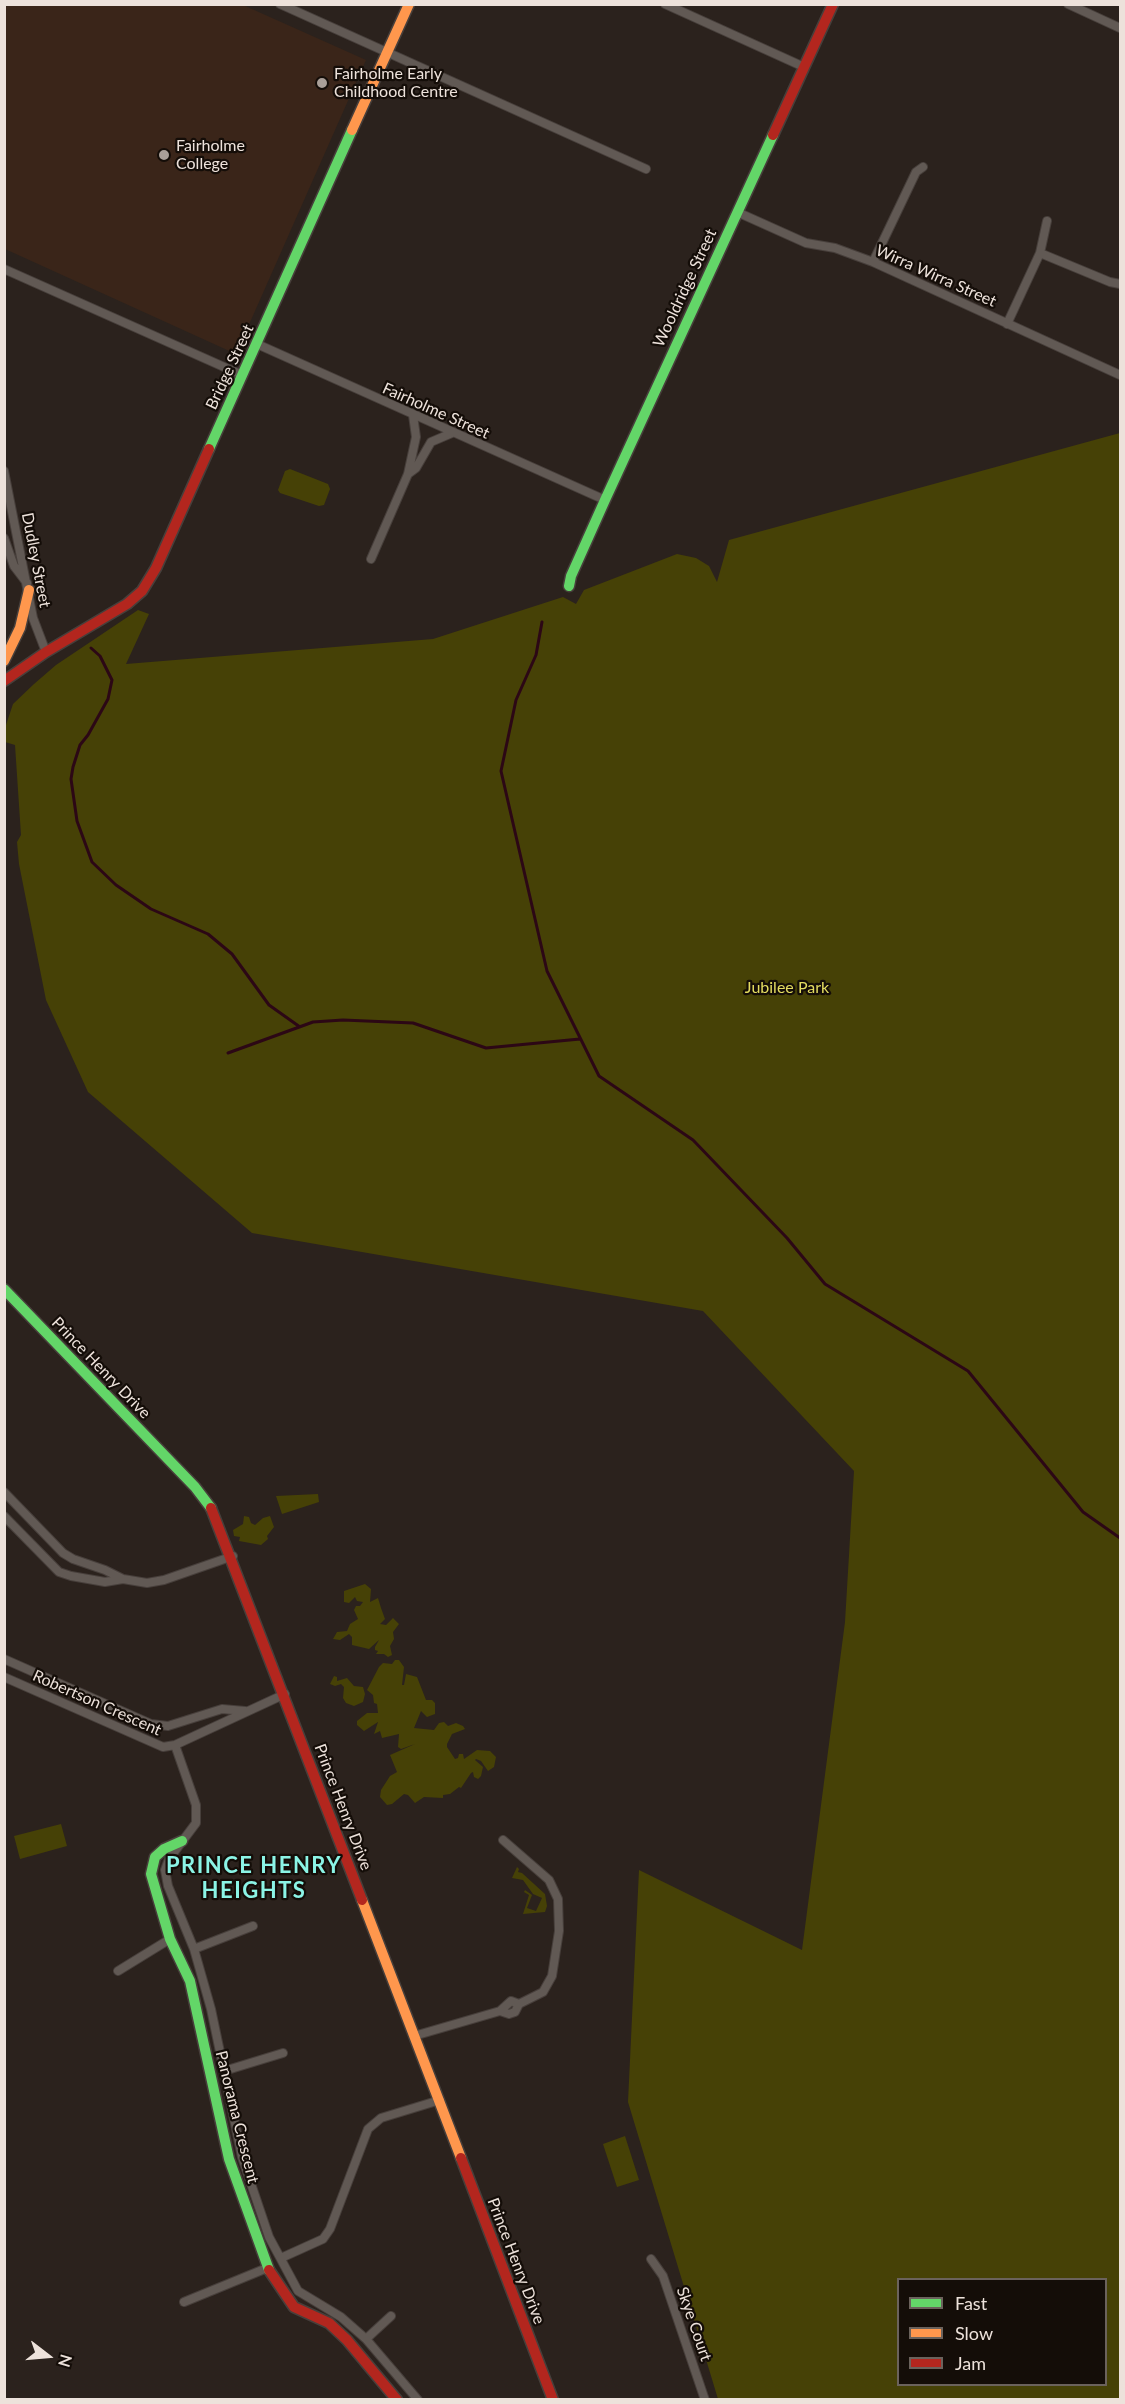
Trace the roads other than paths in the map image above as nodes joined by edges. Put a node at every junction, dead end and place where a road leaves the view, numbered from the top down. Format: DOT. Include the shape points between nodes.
graph roads {
  1 [pos="280,4"];
  2 [pos="409,4"];
  3 [pos="665,4"];
  4 [pos="833,4"];
  5 [pos="1068,4"];
  6 [pos="1120,28"];
  7 [pos="387,52"];
  8 [pos="804,67"];
  9 [pos="923,167"];
  10 [pos="646,169"];
  11 [pos="737,212"];
  12 [pos="1047,221"];
  13 [pos="1040,253"];
  14 [pos="873,262"];
  15 [pos="4,269"];
  16 [pos="1120,284"];
  17 [pos="1007,324"];
  18 [pos="257,344"];
  19 [pos="242,375"];
  20 [pos="1120,375"];
  21 [pos="413,415"];
  22 [pos="452,433"];
  23 [pos="4,471"];
  24 [pos="408,474"];
  25 [pos="604,500"];
  26 [pos="4,538"];
  27 [pos="371,559"];
  28 [pos="569,586"];
  29 [pos="28,587"];
  30 [pos="46,652"];
  31 [pos="4,661"];
  32 [pos="4,681"];
  33 [pos="4,1288"];
  34 [pos="4,1492"];
  35 [pos="4,1516"];
  36 [pos="233,1556"];
  37 [pos="123,1579"];
  38 [pos="4,1659"];
  39 [pos="4,1677"];
  40 [pos="285,1694"];
  41 [pos="245,1711"];
  42 [pos="175,1745"];
  43 [pos="503,1840"];
  44 [pos="182,1841"];
  45 [pos="253,1926"];
  46 [pos="170,1939"];
  47 [pos="194,1949"];
  48 [pos="118,1971"];
  49 [pos="414,2036"];
  50 [pos="283,2053"];
  51 [pos="224,2071"];
  52 [pos="440,2100"];
  53 [pos="281,2258"];
  54 [pos="651,2259"];
  55 [pos="267,2268"];
  56 [pos="184,2302"];
  57 [pos="391,2316"];
  58 [pos="366,2339"];
  59 [pos="397,2400"];
  60 [pos="418,2400"];
  61 [pos="553,2400"];
  62 [pos="705,2400"];
  1 -- 7 [label="street"];
  2 -- 7 [label="street, Bridge Street"];
  3 -- 8 [label="street"];
  4 -- 8 [label="street, Wooldridge Street"];
  5 -- 6 [label="street"];
  7 -- 10 [label="street"];
  7 -- 18 [label="street, Bridge Street"];
  8 -- 11 [label="street, Wooldridge Street"];
  9 -- 14 [label="street" via="916,172"];
  11 -- 14 [label="street, Wirra Wirra Street" via="806,243 835,248"];
  11 -- 25 [label="street, Wooldridge Street"];
  12 -- 13 [label="street"];
  13 -- 16 [label="street"];
  13 -- 17 [label="street"];
  14 -- 17 [label="street, Wirra Wirra Street"];
  15 -- 19 [label="street"];
  17 -- 20 [label="street, Wirra Wirra Street"];
  18 -- 19 [label="street, Bridge Street"];
  18 -- 21 [label="street, Fairholme Street"];
  19 -- 30 [label="street, Bridge Street" via="148,582 127,604"];
  21 -- 22 [label="street, Fairholme Street"];
  21 -- 24 [label="street" via="416,437"];
  22 -- 24 [label="street" via="431,442"];
  22 -- 25 [label="street, Fairholme Street"];
  23 -- 29 [label="street, Dudley Street"];
  24 -- 27 [label="street"];
  25 -- 28 [label="street, Wooldridge Street"];
  26 -- 29 [label="street" via="14,566"];
  29 -- 30 [label="street, Dudley Street" via="37,632"];
  29 -- 31 [label="street" via="20,628"];
  30 -- 32 [label="street, Bridge Street"];
  33 -- 36 [label="street, Prince Henry Drive" via="207,1501"];
  34 -- 37 [label="street" via="63,1553"];
  35 -- 37 [label="street" via="58,1572 105,1582"];
  36 -- 37 [label="street" via="164,1580 147,1583"];
  36 -- 40 [label="street, Prince Henry Drive"];
  38 -- 41 [label="street, Robertson Crescent" via="151,1724 168,1726 222,1709"];
  39 -- 42 [label="street, Robertson Crescent" via="163,1746"];
  40 -- 41 [label="street, Robertson Crescent"];
  40 -- 49 [label="street, Prince Henry Drive"];
  41 -- 42 [label="street, Robertson Crescent"];
  42 -- 44 [label="street, Panorama Crescent" via="196,1805 196,1823"];
  43 -- 49 [label="street" via="549,1880 558,1899 559,1931 552,1976 543,1992 519,2004 511,2001 500,2011"];
  44 -- 46 [label="street, Panorama Crescent" via="156,1857 150,1874"];
  44 -- 47 [label="street, Panorama Crescent" via="165,1870"];
  45 -- 47 [label="street"];
  46 -- 48 [label="street"];
  46 -- 55 [label="street, Panorama Crescent" via="190,1981 229,2159"];
  47 -- 51 [label="street, Panorama Crescent"];
  49 -- 52 [label="street, Prince Henry Drive"];
  50 -- 51 [label="street"];
  51 -- 53 [label="street, Panorama Crescent" via="242,2157 269,2237"];
  52 -- 53 [label="street" via="381,2118 368,2129 330,2229 323,2239"];
  52 -- 61 [label="street, Prince Henry Drive"];
  53 -- 58 [label="street, Panorama Crescent" via="298,2291 341,2317"];
  54 -- 62 [label="street, Skye Court" via="663,2276"];
  55 -- 56 [label="street"];
  55 -- 59 [label="street, Panorama Crescent" via="294,2307 329,2323"];
  57 -- 58 [label="street"];
  58 -- 60 [label="street, Panorama Crescent"];
}
